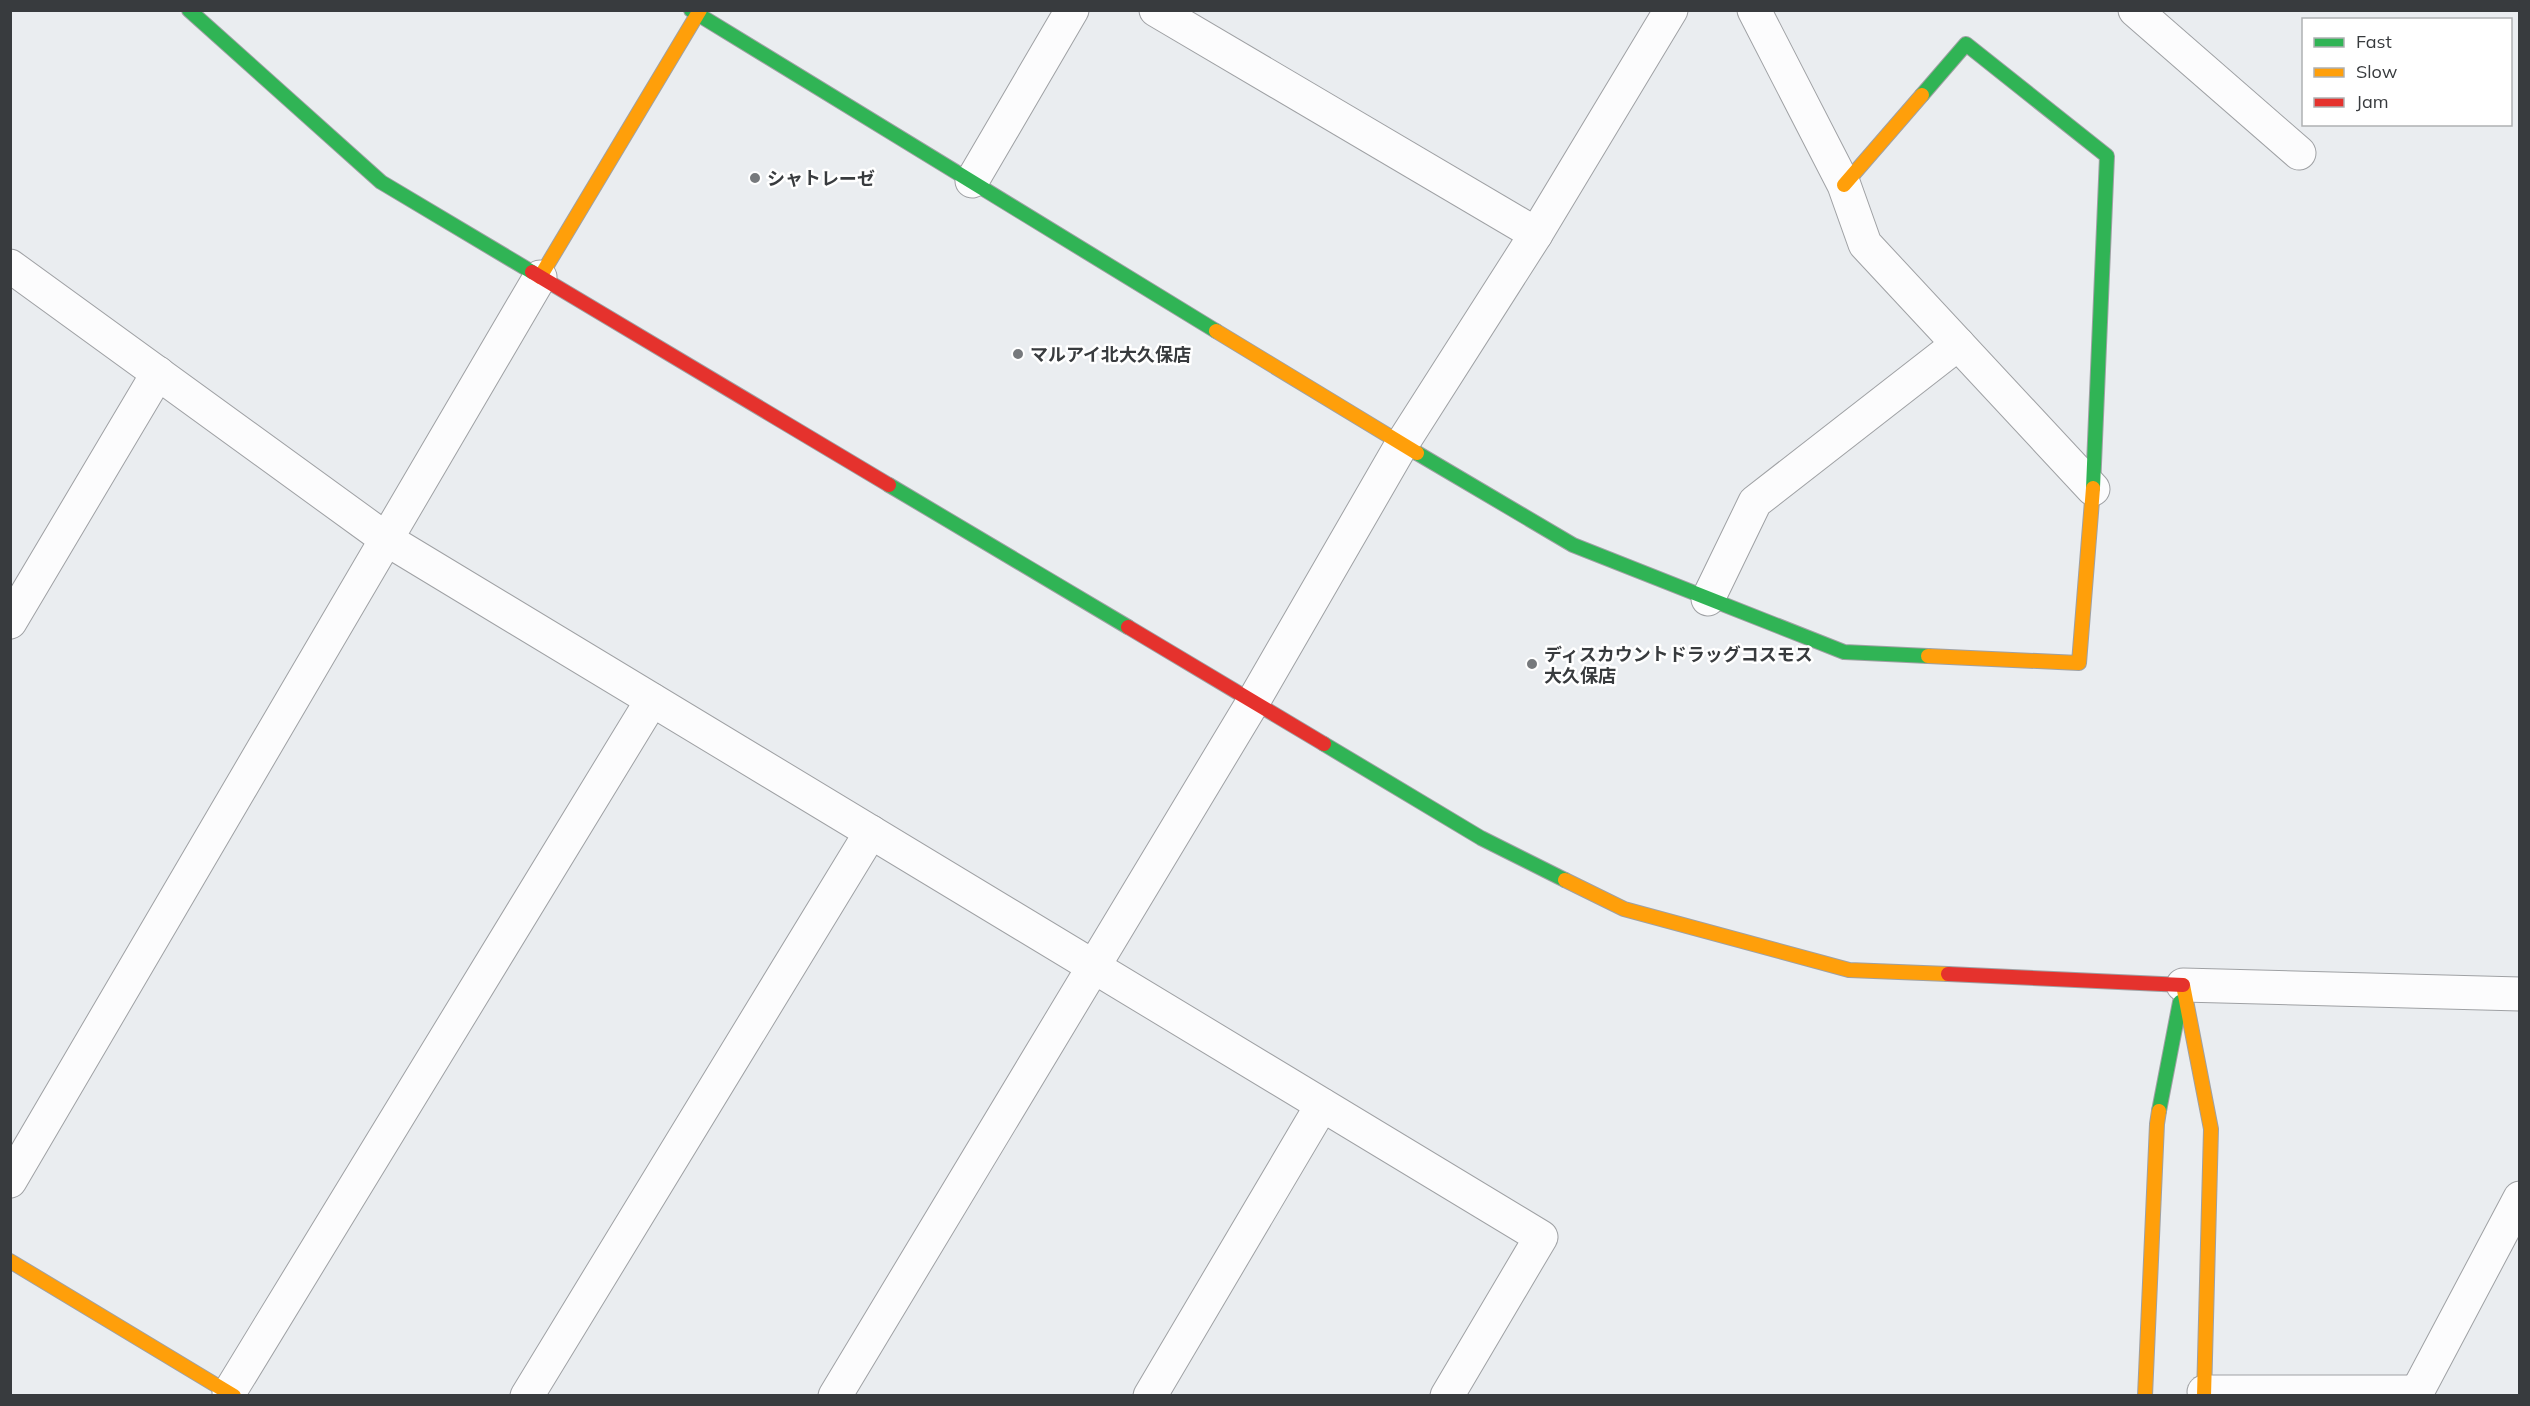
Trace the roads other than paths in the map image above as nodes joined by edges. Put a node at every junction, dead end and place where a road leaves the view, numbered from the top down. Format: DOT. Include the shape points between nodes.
graph roads {
  1 [pos="189,10"];
  2 [pos="1072,10"];
  3 [pos="1156,10"];
  4 [pos="1671,10"];
  5 [pos="1754,10"];
  6 [pos="2135,10"];
  7 [pos="697,12"];
  8 [pos="2300,153"];
  9 [pos="972,181"];
  10 [pos="1844,185"];
  11 [pos="1536,234"];
  12 [pos="10,266"];
  13 [pos="540,277"];
  14 [pos="1958,344"];
  15 [pos="158,373"];
  16 [pos="1402,444"];
  17 [pos="2093,489"];
  18 [pos="386,540"];
  19 [pos="1708,599"];
  20 [pos="10,622"];
  21 [pos="652,700"];
  22 [pos="1253,702"];
  23 [pos="871,832"];
  24 [pos="1094,967"];
  25 [pos="2183,985"];
  26 [pos="2520,994"];
  27 [pos="1322,1105"];
  28 [pos="10,1181"];
  29 [pos="2520,1198"];
  30 [pos="10,1261"];
  31 [pos="231,1394"];
  32 [pos="2204,1394"];
  33 [pos="2415,1394"];
  34 [pos="527,1395"];
  35 [pos="834,1395"];
  36 [pos="1150,1395"];
  37 [pos="1447,1395"];
  38 [pos="2145,1395"];
  1 -- 13 [label="street" via="381,182"];
  2 -- 9 [label="street"];
  3 -- 11 [label="street"];
  4 -- 11 [label="street"];
  5 -- 10 [label="street"];
  6 -- 8 [label="street"];
  7 -- 9 [label="street"];
  7 -- 13 [label="street"];
  9 -- 16 [label="street"];
  10 -- 14 [label="street" via="1865,244"];
  10 -- 17 [label="street" via="1966,44 2107,156"];
  11 -- 16 [label="street"];
  12 -- 15 [label="street"];
  13 -- 18 [label="street"];
  13 -- 22 [label="street"];
  14 -- 17 [label="street"];
  14 -- 19 [label="street" via="1755,502"];
  15 -- 18 [label="street"];
  15 -- 20 [label="street"];
  16 -- 19 [label="street" via="1573,545"];
  16 -- 22 [label="street"];
  17 -- 19 [label="street" via="2079,663 1844,652"];
  18 -- 21 [label="street"];
  18 -- 28 [label="street"];
  21 -- 23 [label="street"];
  21 -- 31 [label="street"];
  22 -- 24 [label="street"];
  22 -- 25 [label="street" via="1481,838 1623,909 1849,970"];
  23 -- 24 [label="street"];
  23 -- 34 [label="street"];
  24 -- 27 [label="street"];
  24 -- 35 [label="street"];
  25 -- 26 [label="street"];
  25 -- 32 [label="street" via="2211,1129"];
  25 -- 38 [label="street" via="2157,1124"];
  27 -- 36 [label="street"];
  27 -- 37 [label="street" via="1541,1238"];
  29 -- 33 [label="street"];
  30 -- 31 [label="street"];
  32 -- 33 [label="street"];
}
